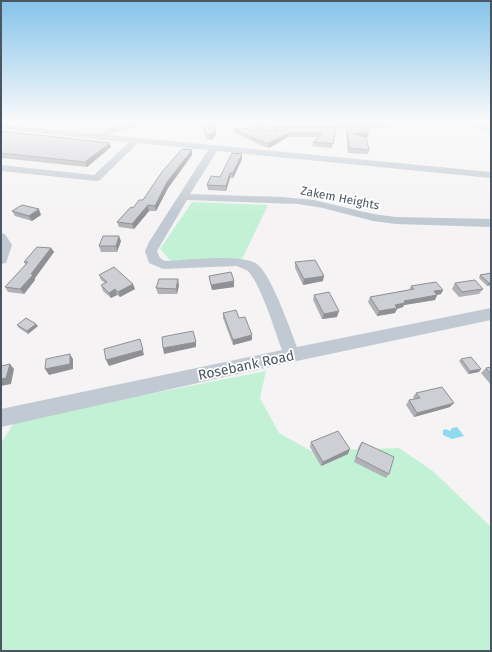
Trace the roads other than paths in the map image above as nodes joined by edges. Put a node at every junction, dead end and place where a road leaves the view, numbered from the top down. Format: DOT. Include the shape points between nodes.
graph roads {
  1 [pos="122,153"];
  2 [pos="210,153"];
  3 [pos="270,153"];
  4 [pos="1,168"];
  5 [pos="491,175"];
  6 [pos="184,197"];
  7 [pos="491,223"];
  8 [pos="1,237"];
  9 [pos="1,260"];
  10 [pos="491,314"];
  11 [pos="292,355"];
  12 [pos="1,418"];
  1 -- 4 [label="street" via="96,178"];
  2 -- 6 [label="street"];
  3 -- 5 [label="street"];
  6 -- 7 [label="street, Zakem Heights" via="316,203 364,216 414,222"];
  6 -- 11 [label="street" via="170,216 151,251 154,260 162,264 238,262 252,267 270,298"];
  8 -- 9 [label="street" via="6,245"];
  10 -- 11 [label="street, Rosebank Road"];
  11 -- 12 [label="street, Rosebank Road"];
}
